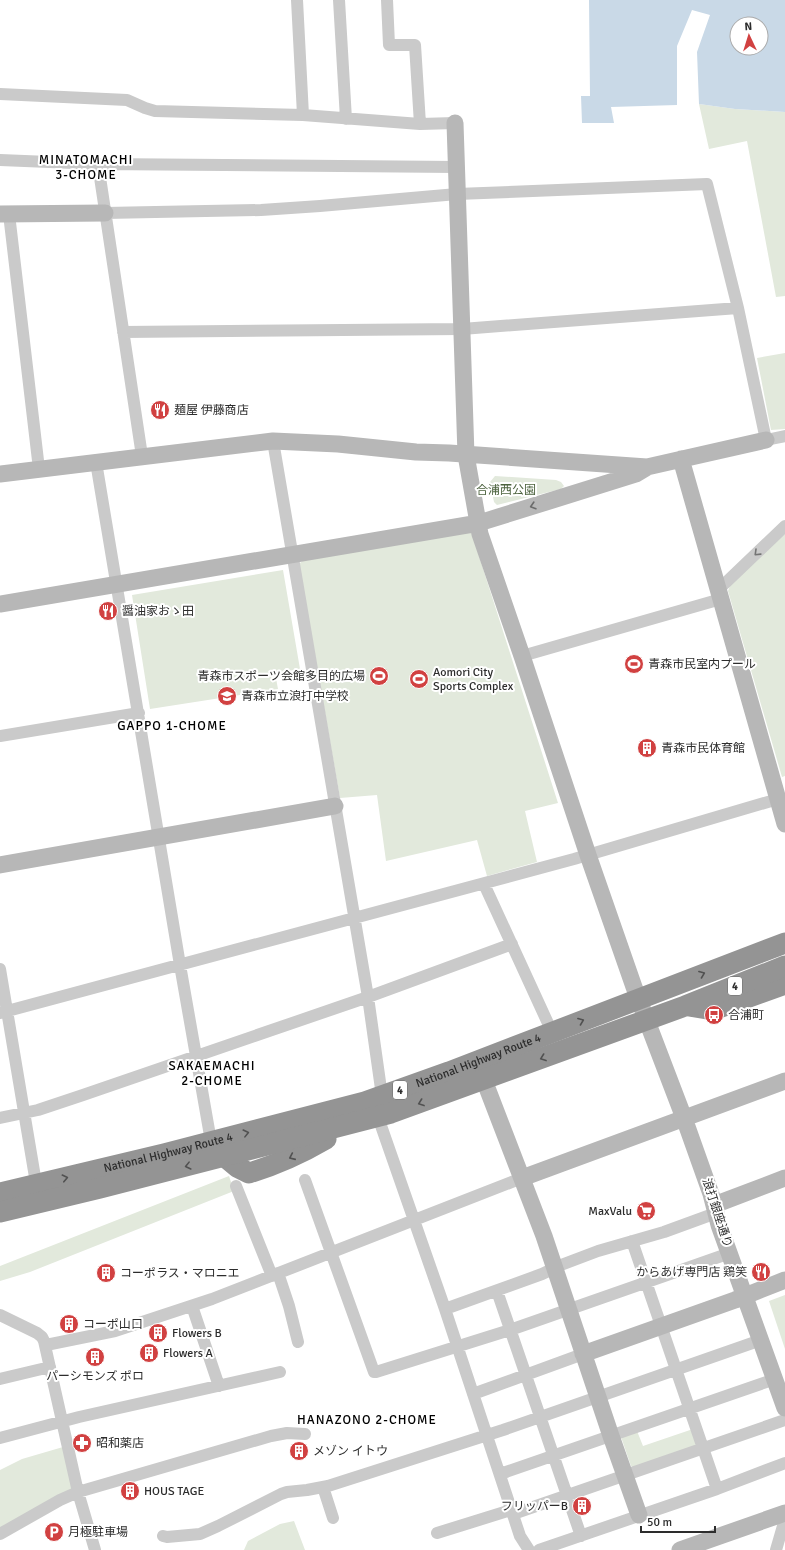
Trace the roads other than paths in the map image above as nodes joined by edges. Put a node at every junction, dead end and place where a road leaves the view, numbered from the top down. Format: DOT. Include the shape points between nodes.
graph roads {
  1 [pos="297,0"];
  2 [pos="339,0"];
  3 [pos="387,0"];
  4 [pos="0,94"];
  5 [pos="303,115"];
  6 [pos="346,119"];
  7 [pos="420,124"];
  8 [pos="455,124"];
  9 [pos="0,160"];
  10 [pos="98,164"];
  11 [pos="456,167"];
  12 [pos="457,194"];
  13 [pos="105,213"];
  14 [pos="4,214"];
  15 [pos="738,308"];
  16 [pos="462,329"];
  17 [pos="123,332"];
  18 [pos="785,436"];
  19 [pos="766,440"];
  20 [pos="273,441"];
  21 [pos="466,455"];
  22 [pos="142,456"];
  23 [pos="681,459"];
  24 [pos="96,462"];
  25 [pos="647,467"];
  26 [pos="39,469"];
  27 [pos="0,474"];
  28 [pos="479,523"];
  29 [pos="785,526"];
  30 [pos="292,554"];
  31 [pos="116,585"];
  32 [pos="720,594"];
  33 [pos="0,604"];
  34 [pos="522,656"];
  35 [pos="139,713"];
  36 [pos="0,736"];
  37 [pos="778,799"];
  38 [pos="335,806"];
  39 [pos="784,819"];
  40 [pos="159,837"];
  41 [pos="588,855"];
  42 [pos="0,864"];
  43 [pos="484,884"];
  44 [pos="354,918"];
  45 [pos="785,942"];
  46 [pos="512,944"];
  47 [pos="180,965"];
  48 [pos="785,966"];
  49 [pos="0,969"];
  50 [pos="785,984"];
  51 [pos="368,997"];
  52 [pos="638,999"];
  53 [pos="685,1006"];
  54 [pos="4,1012"];
  55 [pos="647,1020"];
  56 [pos="552,1032"];
  57 [pos="196,1056"];
  58 [pos="484,1080"];
  59 [pos="785,1081"];
  60 [pos="382,1096"];
  61 [pos="25,1113"];
  62 [pos="378,1117"];
  63 [pos="0,1118"];
  64 [pos="684,1118"];
  65 [pos="216,1153"];
  66 [pos="522,1178"];
  67 [pos="785,1178"];
  68 [pos="306,1180"];
  69 [pos="236,1186"];
  70 [pos="0,1192"];
  71 [pos="38,1193"];
  72 [pos="715,1209"];
  73 [pos="0,1212"];
  74 [pos="414,1219"];
  75 [pos="632,1241"];
  76 [pos="331,1252"];
  77 [pos="730,1253"];
  78 [pos="554,1268"];
  79 [pos="275,1274"];
  80 [pos="785,1280"];
  81 [pos="646,1282"];
  82 [pos="496,1291"];
  83 [pos="745,1296"];
  84 [pos="192,1306"];
  85 [pos="445,1310"];
  86 [pos="568,1310"];
  87 [pos="0,1315"];
  88 [pos="661,1326"];
  89 [pos="510,1330"];
  90 [pos="761,1340"];
  91 [pos="298,1342"];
  92 [pos="46,1345"];
  93 [pos="458,1347"];
  94 [pos="583,1354"];
  95 [pos="50,1367"];
  96 [pos="677,1369"];
  97 [pos="280,1372"];
  98 [pos="526,1375"];
  99 [pos="0,1379"];
  100 [pos="775,1379"];
  101 [pos="219,1386"];
  102 [pos="473,1394"];
  103 [pos="598,1397"];
  104 [pos="785,1408"];
  105 [pos="691,1409"];
  106 [pos="540,1417"];
  107 [pos="785,1420"];
  108 [pos="62,1421"];
  109 [pos="305,1434"];
  110 [pos="486,1435"];
  111 [pos="611,1436"];
  112 [pos="0,1438"];
  113 [pos="704,1449"];
  114 [pos="553,1456"];
  115 [pos="785,1463"];
  116 [pos="500,1474"];
  117 [pos="625,1476"];
  118 [pos="323,1487"];
  119 [pos="717,1489"];
  120 [pos="78,1492"];
  121 [pos="567,1495"];
  122 [pos="512,1512"];
  123 [pos="785,1513"];
  124 [pos="639,1515"];
  125 [pos="333,1518"];
  126 [pos="437,1533"];
  127 [pos="0,1534"];
  128 [pos="163,1536"];
  129 [pos="581,1536"];
  130 [pos="95,1550"];
  131 [pos="529,1550"];
  132 [pos="539,1550"];
  133 [pos="680,1550"];
  134 [pos="776,1550"];
  1 -- 5 [label="street"];
  2 -- 6 [label="street"];
  3 -- 7 [label="street" via="389,45 415,45"];
  4 -- 5 [label="street" via="127,100 155,111"];
  5 -- 6 [label="street"];
  6 -- 7 [label="street"];
  7 -- 8 [label="street"];
  8 -- 11 [label="street, 浪打銀座通り"];
  9 -- 10 [label="street"];
  10 -- 11 [label="street"];
  10 -- 13 [label="street"];
  11 -- 12 [label="street, 浪打銀座通り"];
  12 -- 13 [label="street" via="261,210"];
  12 -- 15 [label="street" via="707,184"];
  12 -- 16 [label="street, 浪打銀座通り"];
  13 -- 14 [label="street"];
  13 -- 17 [label="street"];
  14 -- 26 [label="street"];
  15 -- 16 [label="street"];
  15 -- 19 [label="street"];
  16 -- 17 [label="street"];
  16 -- 21 [label="street, 浪打銀座通り"];
  17 -- 22 [label="street"];
  18 -- 19 [label="street"];
  19 -- 23 [label="street"];
  20 -- 21 [label="street"];
  20 -- 22 [label="street"];
  20 -- 30 [label="street"];
  21 -- 25 [label="street"];
  21 -- 28 [label="street, 浪打銀座通り"];
  22 -- 24 [label="street"];
  23 -- 25 [label="street"];
  23 -- 32 [label="street"];
  24 -- 26 [label="street"];
  24 -- 31 [label="street"];
  25 -- 28 [label="street, one-way" via="636,474"];
  26 -- 27 [label="street"];
  28 -- 30 [label="street"];
  28 -- 34 [label="street, 浪打銀座通り" via="480,534"];
  29 -- 32 [label="street, one-way"];
  30 -- 31 [label="street"];
  30 -- 38 [label="street"];
  31 -- 33 [label="street"];
  31 -- 35 [label="street"];
  32 -- 34 [label="street"];
  32 -- 37 [label="street"];
  34 -- 41 [label="street, 浪打銀座通り"];
  35 -- 36 [label="street"];
  35 -- 40 [label="street"];
  37 -- 39 [label="street"];
  37 -- 41 [label="street"];
  38 -- 40 [label="street"];
  38 -- 44 [label="street"];
  40 -- 42 [label="street"];
  40 -- 47 [label="street"];
  41 -- 43 [label="street"];
  41 -- 52 [label="street, 浪打銀座通り"];
  43 -- 44 [label="street"];
  43 -- 46 [label="street"];
  44 -- 47 [label="street"];
  44 -- 51 [label="street"];
  52 -- 45 [label="highway, National Highway Route 4 / 4, one-way"];
  46 -- 51 [label="street"];
  46 -- 56 [label="street"];
  47 -- 54 [label="street"];
  47 -- 57 [label="street"];
  48 -- 53 [label="highway, National Highway Route 4 / 4"];
  49 -- 54 [label="street"];
  50 -- 53 [label="highway" via="714,1010"];
  51 -- 57 [label="street"];
  51 -- 60 [label="street"];
  52 -- 55 [label="street, 浪打銀座通り"];
  56 -- 52 [label="highway, National Highway Route 4 / 4, one-way"];
  53 -- 55 [label="highway, National Highway Route 4 / 4"];
  54 -- 61 [label="street"];
  55 -- 58 [label="highway, National Highway Route 4 / 4, one-way"];
  55 -- 64 [label="street, 浪打銀座通り"];
  56 -- 60 [label="highway, National Highway Route 4 / 4"];
  57 -- 61 [label="street"];
  57 -- 65 [label="street"];
  58 -- 62 [label="highway, National Highway Route 4 / 4, one-way"];
  58 -- 66 [label="street"];
  59 -- 64 [label="street"];
  65 -- 60 [label="highway, National Highway Route 4 / 4, one-way"];
  61 -- 63 [label="street"];
  61 -- 71 [label="street"];
  62 -- 65 [label="highway, National Highway Route 4 / 4, one-way"];
  62 -- 74 [label="street"];
  64 -- 66 [label="street"];
  64 -- 72 [label="street, 浪打銀座通り"];
  65 -- 71 [label="highway, National Highway Route 4 / 4"];
  66 -- 74 [label="street"];
  66 -- 78 [label="street"];
  67 -- 72 [label="street"];
  68 -- 76 [label="street"];
  69 -- 79 [label="street"];
  70 -- 71 [label="highway, National Highway Route 4 / 4"];
  71 -- 73 [label="highway, National Highway Route 4 / 4"];
  72 -- 75 [label="street" via="664,1232"];
  72 -- 77 [label="street, 浪打銀座通り"];
  74 -- 76 [label="street"];
  74 -- 85 [label="street"];
  75 -- 78 [label="street"];
  75 -- 81 [label="street"];
  76 -- 79 [label="street"];
  76 -- 93 [label="street" via="374,1372"];
  77 -- 81 [label="street"];
  77 -- 83 [label="street, 浪打銀座通り"];
  78 -- 82 [label="street"];
  78 -- 86 [label="street"];
  79 -- 84 [label="street"];
  79 -- 91 [label="street" via="289,1306"];
  80 -- 83 [label="street"];
  81 -- 86 [label="street"];
  81 -- 88 [label="street"];
  82 -- 85 [label="street"];
  82 -- 89 [label="street"];
  83 -- 88 [label="street"];
  83 -- 90 [label="street, 浪打銀座通り"];
  84 -- 92 [label="street" via="115,1331"];
  84 -- 101 [label="street"];
  85 -- 93 [label="street"];
  86 -- 89 [label="street"];
  86 -- 94 [label="street"];
  87 -- 92 [label="street" via="37,1333"];
  88 -- 94 [label="street"];
  88 -- 96 [label="street"];
  89 -- 93 [label="street"];
  89 -- 98 [label="street"];
  90 -- 96 [label="street"];
  90 -- 100 [label="street, 浪打銀座通り"];
  92 -- 95 [label="street"];
  93 -- 102 [label="street"];
  94 -- 98 [label="street"];
  94 -- 103 [label="street"];
  95 -- 99 [label="street"];
  95 -- 108 [label="street"];
  96 -- 103 [label="street"];
  96 -- 105 [label="street"];
  97 -- 101 [label="street"];
  98 -- 102 [label="street"];
  98 -- 106 [label="street"];
  100 -- 104 [label="street, 浪打銀座通り"];
  100 -- 105 [label="street"];
  101 -- 108 [label="street"];
  102 -- 110 [label="street"];
  103 -- 106 [label="street"];
  103 -- 111 [label="street"];
  105 -- 111 [label="street"];
  105 -- 113 [label="street"];
  106 -- 110 [label="street"];
  106 -- 114 [label="street"];
  107 -- 113 [label="street"];
  108 -- 112 [label="street"];
  108 -- 120 [label="street"];
  109 -- 120 [label="street" via="287,1433 271,1436"];
  110 -- 116 [label="street"];
  110 -- 118 [label="street"];
  111 -- 114 [label="street"];
  111 -- 117 [label="street"];
  113 -- 117 [label="street"];
  113 -- 119 [label="street"];
  114 -- 116 [label="street"];
  114 -- 121 [label="street"];
  115 -- 119 [label="street"];
  116 -- 122 [label="street"];
  117 -- 121 [label="street"];
  117 -- 124 [label="street"];
  118 -- 125 [label="street"];
  118 -- 128 [label="street" via="281,1494 200,1534"];
  119 -- 124 [label="street"];
  120 -- 127 [label="street"];
  120 -- 130 [label="street"];
  121 -- 122 [label="street"];
  121 -- 129 [label="street"];
  122 -- 126 [label="street"];
  122 -- 131 [label="street" via="520,1536"];
  123 -- 133 [label="street"];
  123 -- 134 [label="street"];
  124 -- 129 [label="street"];
  129 -- 132 [label="street"];
}
